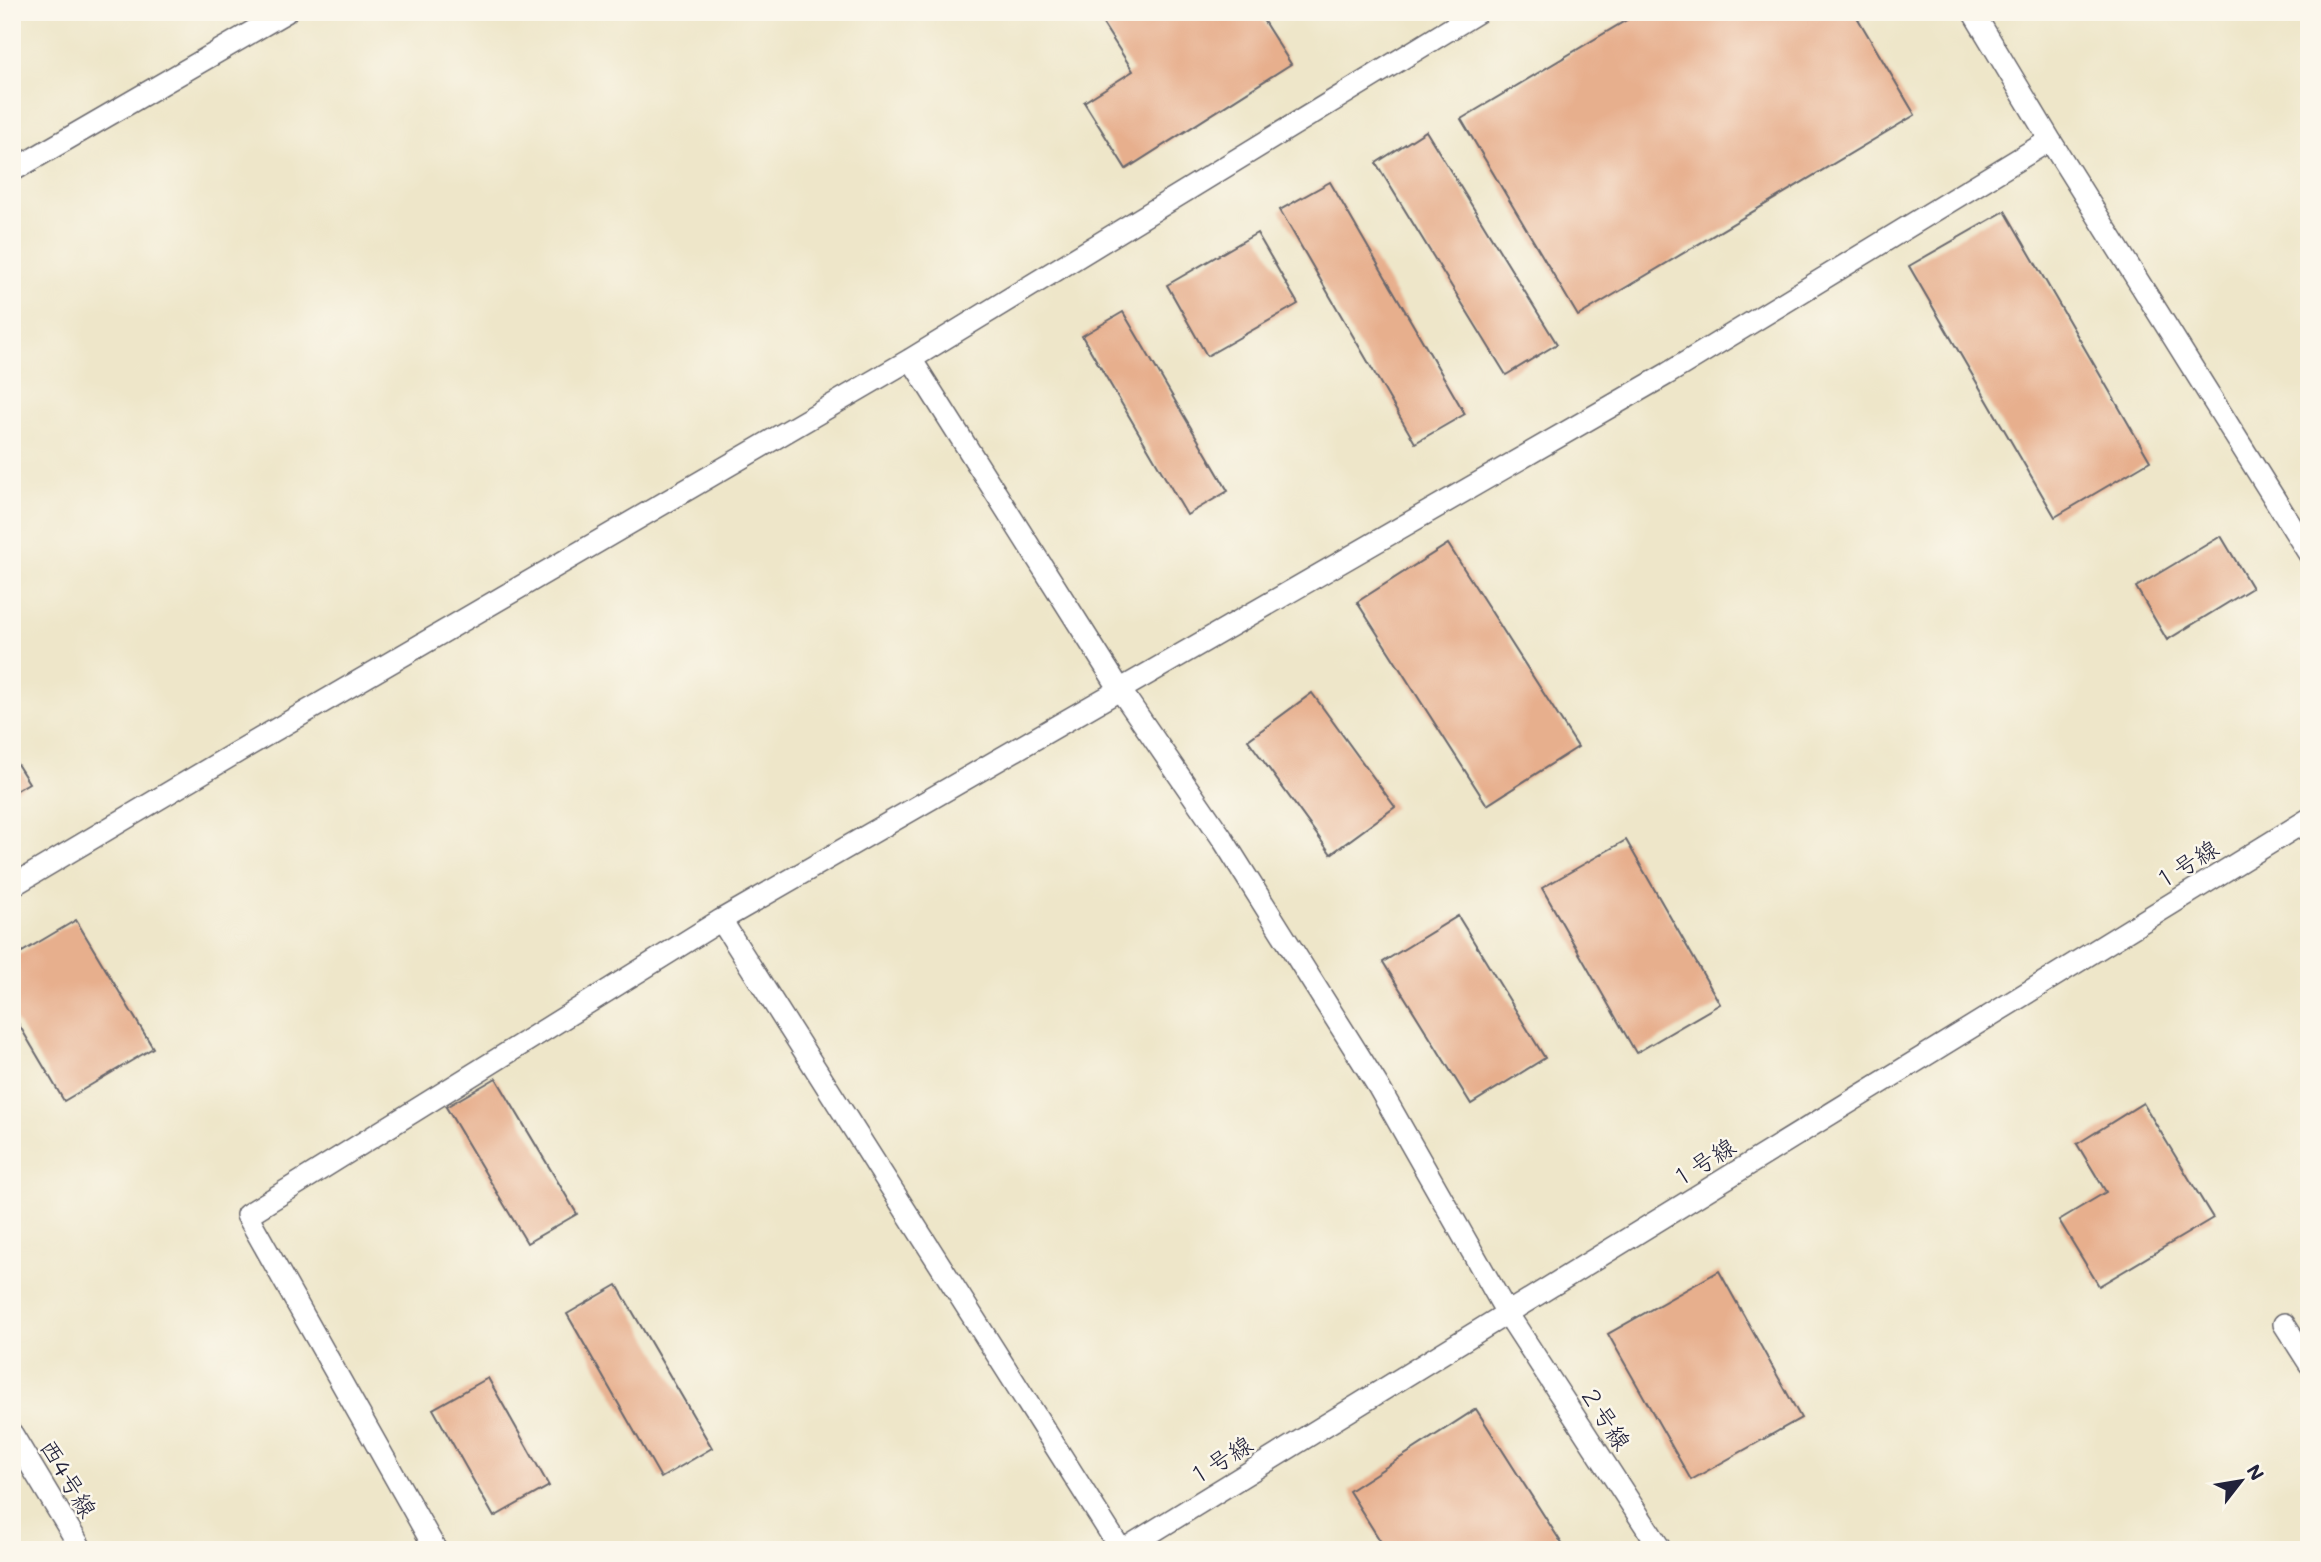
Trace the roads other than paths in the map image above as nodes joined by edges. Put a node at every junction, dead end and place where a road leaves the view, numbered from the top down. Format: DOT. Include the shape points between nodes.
graph roads {
  1 [pos="286,12"];
  2 [pos="1478,12"];
  3 [pos="1973,12"];
  4 [pos="2050,140"];
  5 [pos="12,171"];
  6 [pos="911,359"];
  7 [pos="2309,554"];
  8 [pos="1121,691"];
  9 [pos="2309,819"];
  10 [pos="12,886"];
  11 [pos="722,920"];
  12 [pos="1507,1314"];
  13 [pos="2284,1324"];
  14 [pos="2309,1363"];
  15 [pos="12,1434"];
  16 [pos="82,1550"];
  17 [pos="436,1550"];
  18 [pos="1122,1550"];
  19 [pos="1661,1550"];
  1 -- 5 [label="lane"];
  2 -- 6 [label="lane"];
  3 -- 4 [label="lane"];
  4 -- 7 [label="lane"];
  4 -- 8 [label="lane" via="1667,374"];
  6 -- 8 [label="lane, ２号線"];
  6 -- 10 [label="lane"];
  8 -- 11 [label="lane"];
  8 -- 12 [label="lane, ２号線" via="1222,838 1370,1074"];
  9 -- 12 [label="lane, １号線"];
  11 -- 17 [label="lane" via="247,1214"];
  11 -- 18 [label="lane"];
  12 -- 18 [label="lane, １号線"];
  12 -- 19 [label="lane, ２号線"];
  13 -- 14 [label="lane"];
  15 -- 16 [label="lane, 西4号線"];
}
